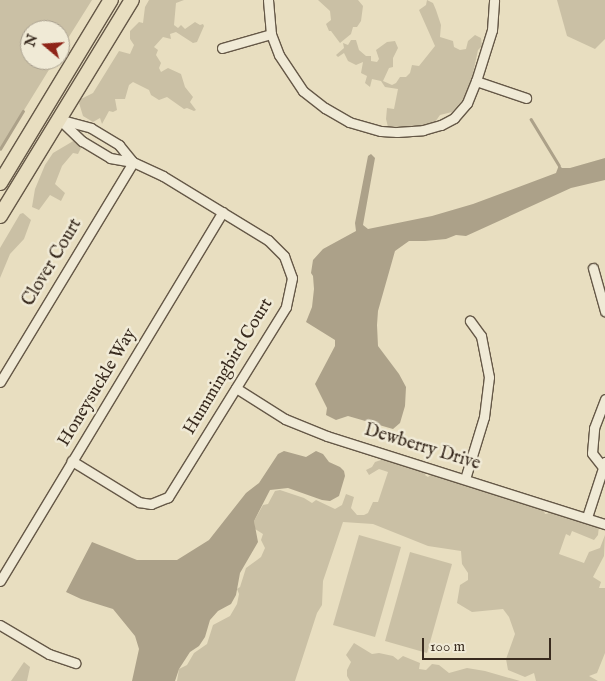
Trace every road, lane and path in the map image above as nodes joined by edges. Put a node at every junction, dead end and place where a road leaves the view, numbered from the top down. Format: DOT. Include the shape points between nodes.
graph roads {
  1 [pos="112,0"];
  2 [pos="132,0"];
  3 [pos="268,0"];
  4 [pos="494,0"];
  5 [pos="271,34"];
  6 [pos="222,48"];
  7 [pos="476,81"];
  8 [pos="526,98"];
  9 [pos="59,119"];
  10 [pos="133,162"];
  11 [pos="0,184"];
  12 [pos="223,212"];
  13 [pos="0,216"];
  14 [pos="593,268"];
  15 [pos="605,311"];
  16 [pos="470,321"];
  17 [pos="0,382"];
  18 [pos="236,388"];
  19 [pos="605,399"];
  20 [pos="72,461"];
  21 [pos="603,464"];
  22 [pos="465,479"];
  23 [pos="587,517"];
  24 [pos="605,524"];
  25 [pos="0,581"];
  26 [pos="0,625"];
  27 [pos="75,663"];
  1 -- 11 [label="main road"];
  2 -- 9 [label="main road"];
  3 -- 5 [label="street"];
  4 -- 7 [label="street" via="492,30"];
  5 -- 6 [label="street"];
  5 -- 7 [label="street" via="286,68 303,91 331,112 366,128 397,132 442,125 460,111"];
  7 -- 8 [label="street"];
  9 -- 10 [label="street, Hummingbird Court" via="82,141 110,158"];
  9 -- 10 [label="street, Hummingbird Court" via="91,128 119,145"];
  9 -- 13 [label="main road"];
  10 -- 12 [label="street, Hummingbird Court"];
  10 -- 17 [label="street, Clover Court"];
  12 -- 18 [label="street, Hummingbird Court" via="274,245 284,256 292,278 286,307"];
  12 -- 20 [label="street, Honeysuckle Way"];
  14 -- 15 [label="street"];
  16 -- 22 [label="street" via="481,336 489,377 484,417"];
  18 -- 20 [label="street, Hummingbird Court" via="171,494 160,502 139,502"];
  18 -- 22 [label="street, Dewberry Drive" via="300,426"];
  19 -- 21 [label="street" via="594,428 592,453"];
  20 -- 25 [label="street, Honeysuckle Way"];
  21 -- 23 [label="street"];
  22 -- 23 [label="street, Dewberry Drive"];
  23 -- 24 [label="street, Dewberry Drive"];
  26 -- 27 [label="street" via="49,654"];
}
